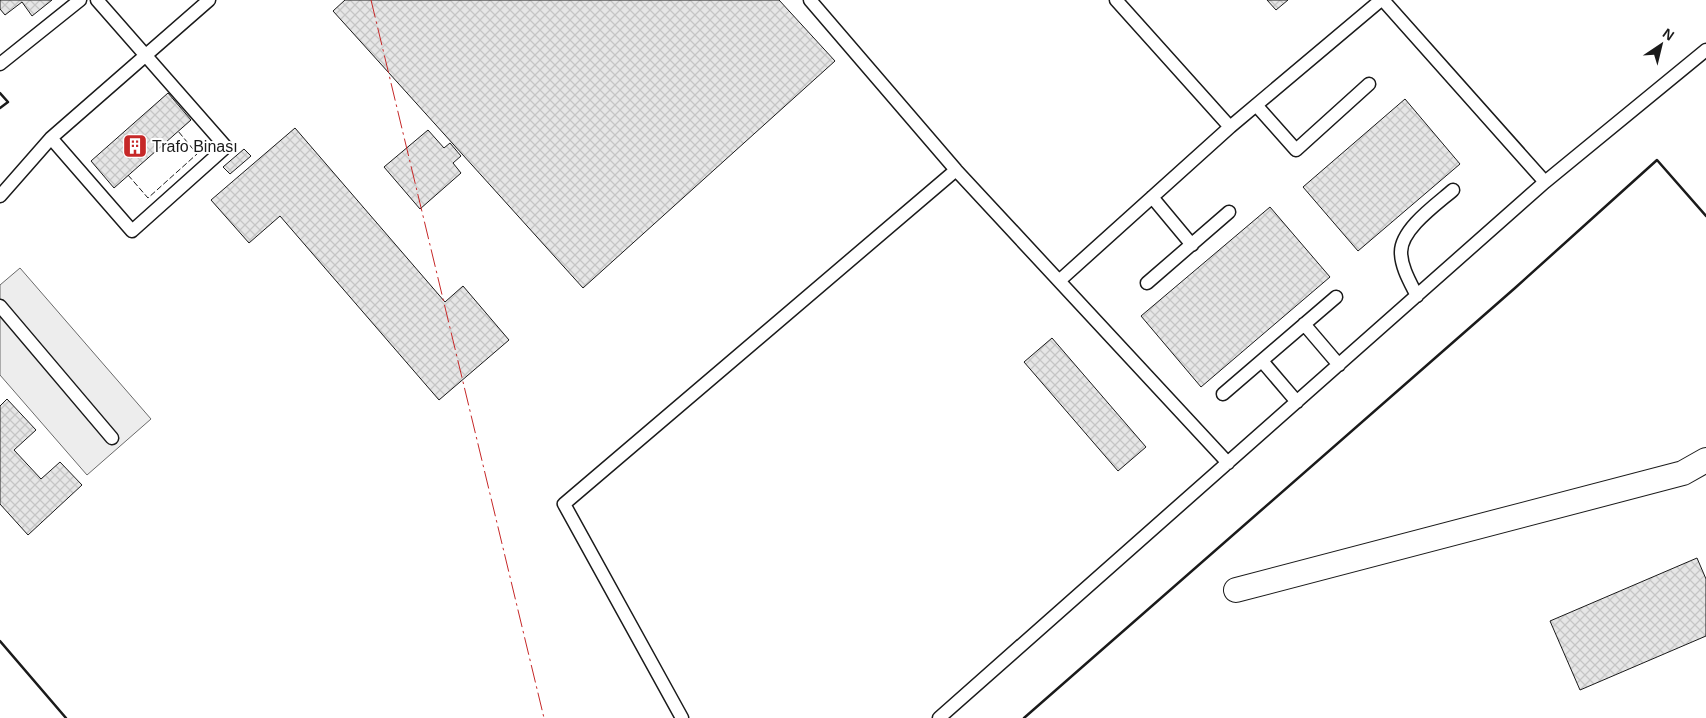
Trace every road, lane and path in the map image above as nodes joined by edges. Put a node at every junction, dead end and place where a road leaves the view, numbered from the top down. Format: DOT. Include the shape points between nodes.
graph roads {
  1 [pos="80,0"];
  2 [pos="97,0"];
  3 [pos="209,0"];
  4 [pos="810,0"];
  5 [pos="1116,0"];
  6 [pos="1382,0"];
  7 [pos="1706,50"];
  8 [pos="145,56"];
  9 [pos="0,64"];
  10 [pos="1369,84"];
  11 [pos="1256,105"];
  12 [pos="1230,127"];
  13 [pos="51,138"];
  14 [pos="956,170"];
  15 [pos="1545,182"];
  16 [pos="1453,190"];
  17 [pos="0,196"];
  18 [pos="1152,198"];
  19 [pos="1229,212"];
  20 [pos="1192,244"];
  21 [pos="1059,281"];
  22 [pos="1147,283"];
  23 [pos="1417,296"];
  24 [pos="1336,297"];
  25 [pos="0,306"];
  26 [pos="1304,324"];
  27 [pos="1262,361"];
  28 [pos="1339,365"];
  29 [pos="1223,394"];
  30 [pos="1297,402"];
  31 [pos="112,438"];
  32 [pos="1706,460"];
  33 [pos="1228,463"];
  34 [pos="1236,590"];
  35 [pos="682,718"];
  36 [pos="939,718"];
  1 -- 9 [label="lane"];
  2 -- 8 [label="lane"];
  3 -- 8 [label="lane"];
  4 -- 14 [label="lane"];
  5 -- 12 [label="lane"];
  6 -- 11 [label="lane"];
  6 -- 15 [label="lane"];
  7 -- 15 [label="lane"];
  8 -- 13 [label="lane"];
  8 -- 13 [label="lane" via="226,147 132,231"];
  10 -- 11 [label="lane" via="1296,150"];
  11 -- 12 [label="lane"];
  12 -- 18 [label="lane"];
  13 -- 17 [label="lane"];
  14 -- 21 [label="lane"];
  14 -- 35 [label="lane" via="564,504"];
  15 -- 23 [label="lane"];
  16 -- 23 [label="lane" via="1407,232 1401,250 1404,268"];
  18 -- 20 [label="lane"];
  18 -- 21 [label="lane"];
  19 -- 20 [label="lane"];
  20 -- 22 [label="lane"];
  21 -- 33 [label="lane"];
  23 -- 28 [label="lane"];
  24 -- 26 [label="lane"];
  25 -- 31 [label="lane"];
  26 -- 27 [label="lane"];
  26 -- 28 [label="lane"];
  27 -- 29 [label="lane"];
  27 -- 30 [label="lane"];
  28 -- 30 [label="lane"];
  30 -- 33 [label="lane"];
  32 -- 34 [label="street" via="1682,473"];
  33 -- 36 [label="lane"];
}
